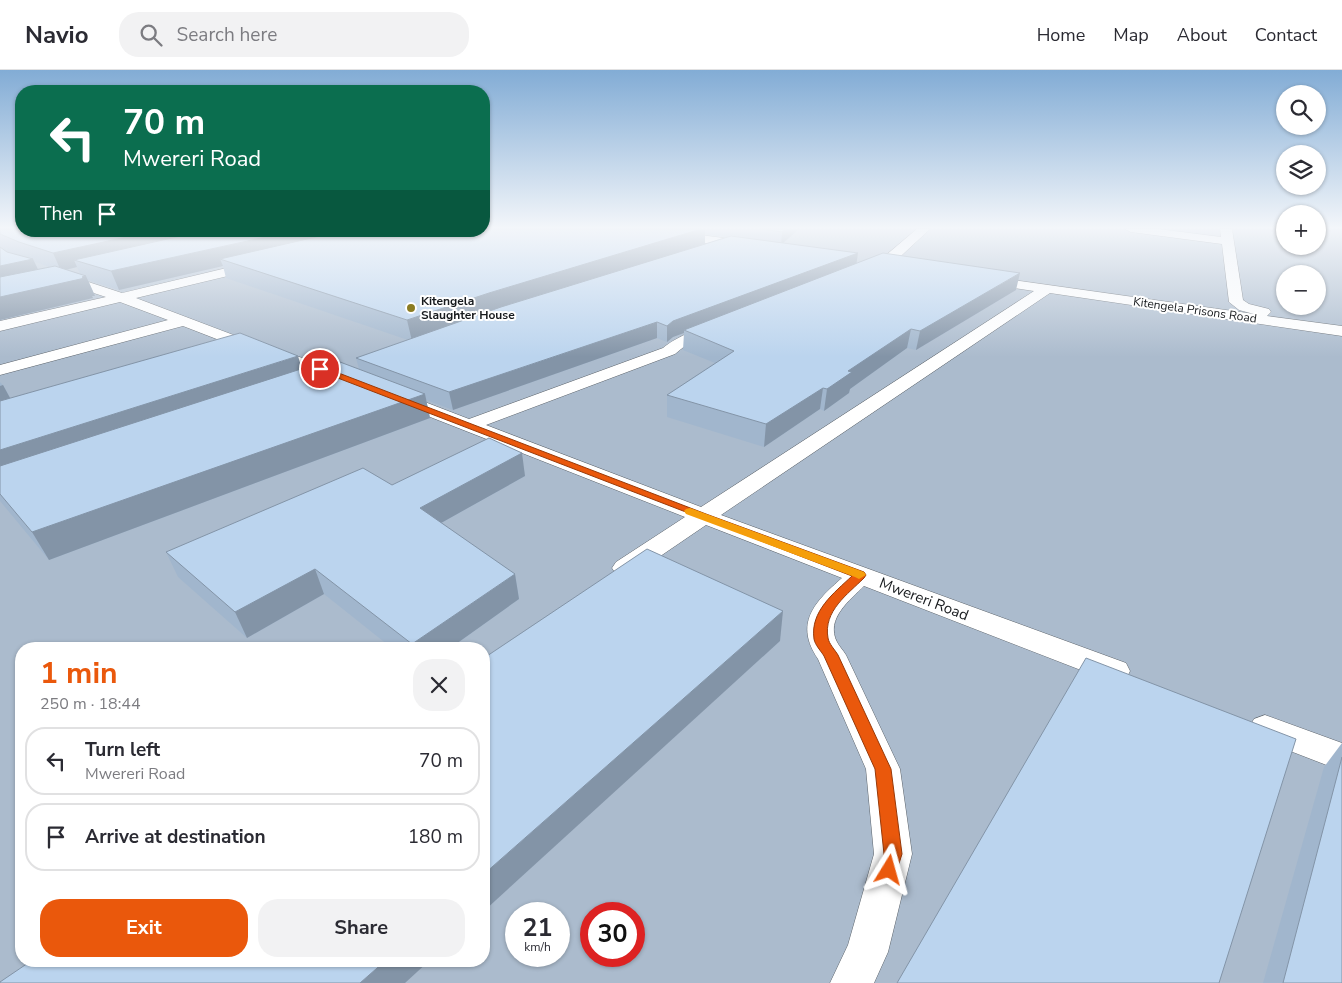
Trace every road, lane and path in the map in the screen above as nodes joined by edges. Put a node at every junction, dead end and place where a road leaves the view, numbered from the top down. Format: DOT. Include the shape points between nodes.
graph roads {
  1 [pos="229,272"];
  2 [pos="1232,272"];
  3 [pos="60,276"];
  4 [pos="971,278"];
  5 [pos="1047,289"];
  6 [pos="121,297"];
  7 [pos="184,321"];
  8 [pos="731,323"];
  9 [pos="1342,324"];
  10 [pos="0,326"];
  11 [pos="1342,331"];
  12 [pos="251,347"];
  13 [pos="223,355"];
  14 [pos="0,370"];
  15 [pos="337,374"];
  16 [pos="307,385"];
  17 [pos="469,425"];
  18 [pos="702,516"];
  19 [pos="860,575"];
  20 [pos="605,580"];
  21 [pos="1138,680"];
  22 [pos="1249,722"];
  23 [pos="1342,757"];
  24 [pos="851,983"];
  1 -- 6 [label="street"];
  2 -- 9 [label="street" via="1236,302 1239,304 1263,312"];
  3 -- 6 [label="street, Mwereri Road"];
  4 -- 5 [label="street, Kitengela Prisons Road"];
  5 -- 11 [label="street, Kitengela Prisons Road"];
  5 -- 18 [label="street"];
  6 -- 7 [label="street, Mwereri Road"];
  6 -- 10 [label="street"];
  7 -- 12 [label="street, Mwereri Road"];
  7 -- 14 [label="street"];
  8 -- 17 [label="street" via="680,342 668,351"];
  12 -- 13 [label="street"];
  12 -- 15 [label="street, Mwereri Road"];
  15 -- 16 [label="street"];
  15 -- 17 [label="street, Mwereri Road" via="368,381"];
  17 -- 18 [label="street, Mwereri Road"];
  18 -- 19 [label="street, Mwereri Road"];
  18 -- 20 [label="street"];
  19 -- 21 [label="street, Mwereri Road"];
  19 -- 24 [label="street" via="825,612 821,640 831,655 883,769 893,854 867,952"];
  22 -- 23 [label="street"];
}
